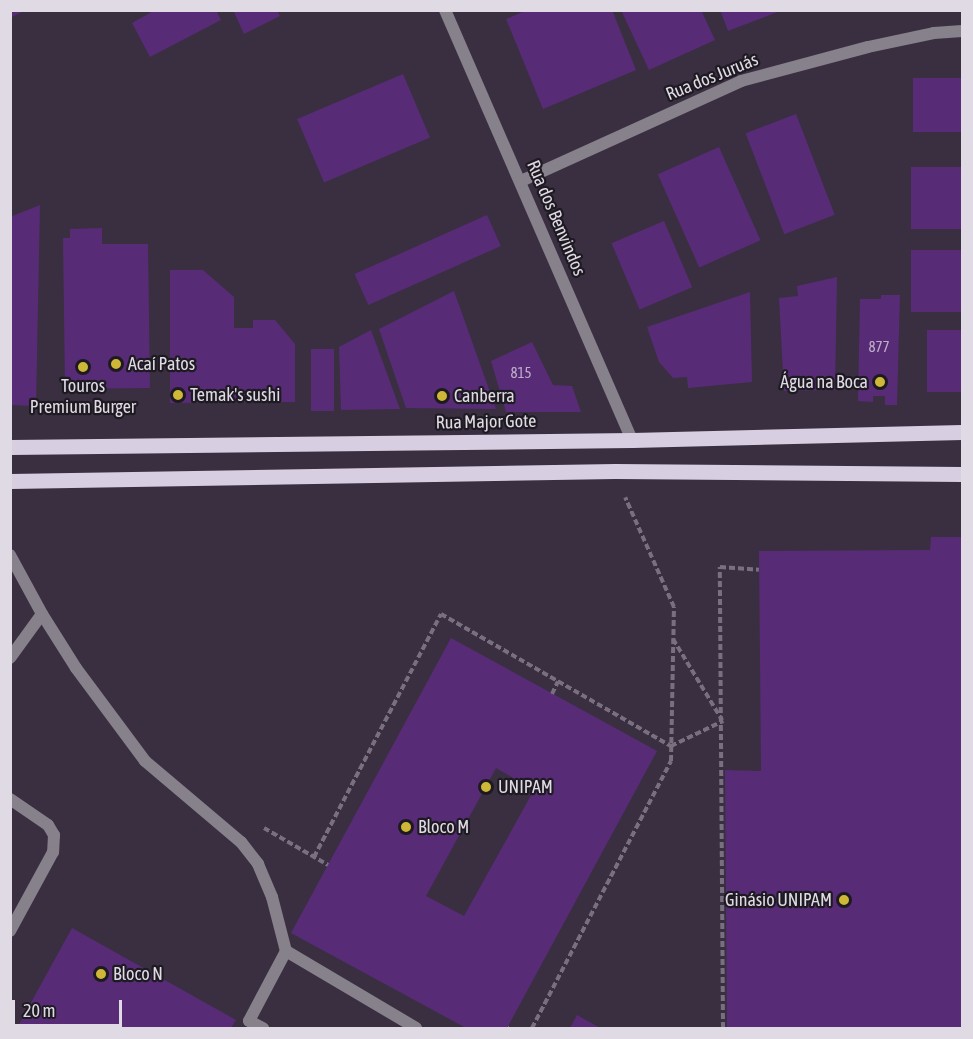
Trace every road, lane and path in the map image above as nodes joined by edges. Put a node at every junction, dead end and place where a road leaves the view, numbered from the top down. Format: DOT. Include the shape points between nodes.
graph roads {
  1 [pos="445,10"];
  2 [pos="963,31"];
  3 [pos="521,181"];
  4 [pos="963,432"];
  5 [pos="632,440"];
  6 [pos="10,447"];
  7 [pos="615,471"];
  8 [pos="963,474"];
  9 [pos="10,481"];
  10 [pos="10,555"];
  11 [pos="759,570"];
  12 [pos="42,614"];
  13 [pos="673,638"];
  14 [pos="10,658"];
  15 [pos="558,681"];
  16 [pos="552,694"];
  17 [pos="723,721"];
  18 [pos="671,746"];
  19 [pos="10,799"];
  20 [pos="256,824"];
  21 [pos="314,857"];
  22 [pos="328,865"];
  23 [pos="10,931"];
  24 [pos="286,951"];
  25 [pos="247,1024"];
  26 [pos="263,1029"];
  27 [pos="416,1029"];
  28 [pos="532,1029"];
  29 [pos="723,1029"];
  1 -- 3 [label="street, Rua dos Benvindos"];
  2 -- 3 [label="street, Rua dos Juruás" via="868,47 741,81"];
  3 -- 5 [label="street, Rua dos Benvindos"];
  4 -- 5 [label="main road, Rua Major Gote"];
  5 -- 6 [label="main road, Rua Major Gote"];
  7 -- 8 [label="main road"];
  7 -- 9 [label="main road"];
  7 -- 13 [label="path" via="674,607"];
  10 -- 12 [label="street"];
  11 -- 17 [label="path" via="720,567"];
  12 -- 14 [label="street"];
  12 -- 24 [label="street" via="76,668 145,761 241,842 258,864 272,897"];
  13 -- 17 [label="path"];
  13 -- 18 [label="path"];
  15 -- 16 [label="path"];
  15 -- 18 [label="path"];
  15 -- 21 [label="path" via="441,614"];
  17 -- 18 [label="path"];
  17 -- 29 [label="path"];
  18 -- 28 [label="path" via="671,761"];
  19 -- 23 [label="street" via="48,825 54,836 53,852"];
  20 -- 21 [label="path"];
  21 -- 22 [label="path"];
  24 -- 25 [label="street"];
  24 -- 27 [label="street"];
  25 -- 26 [label="street"];
}
